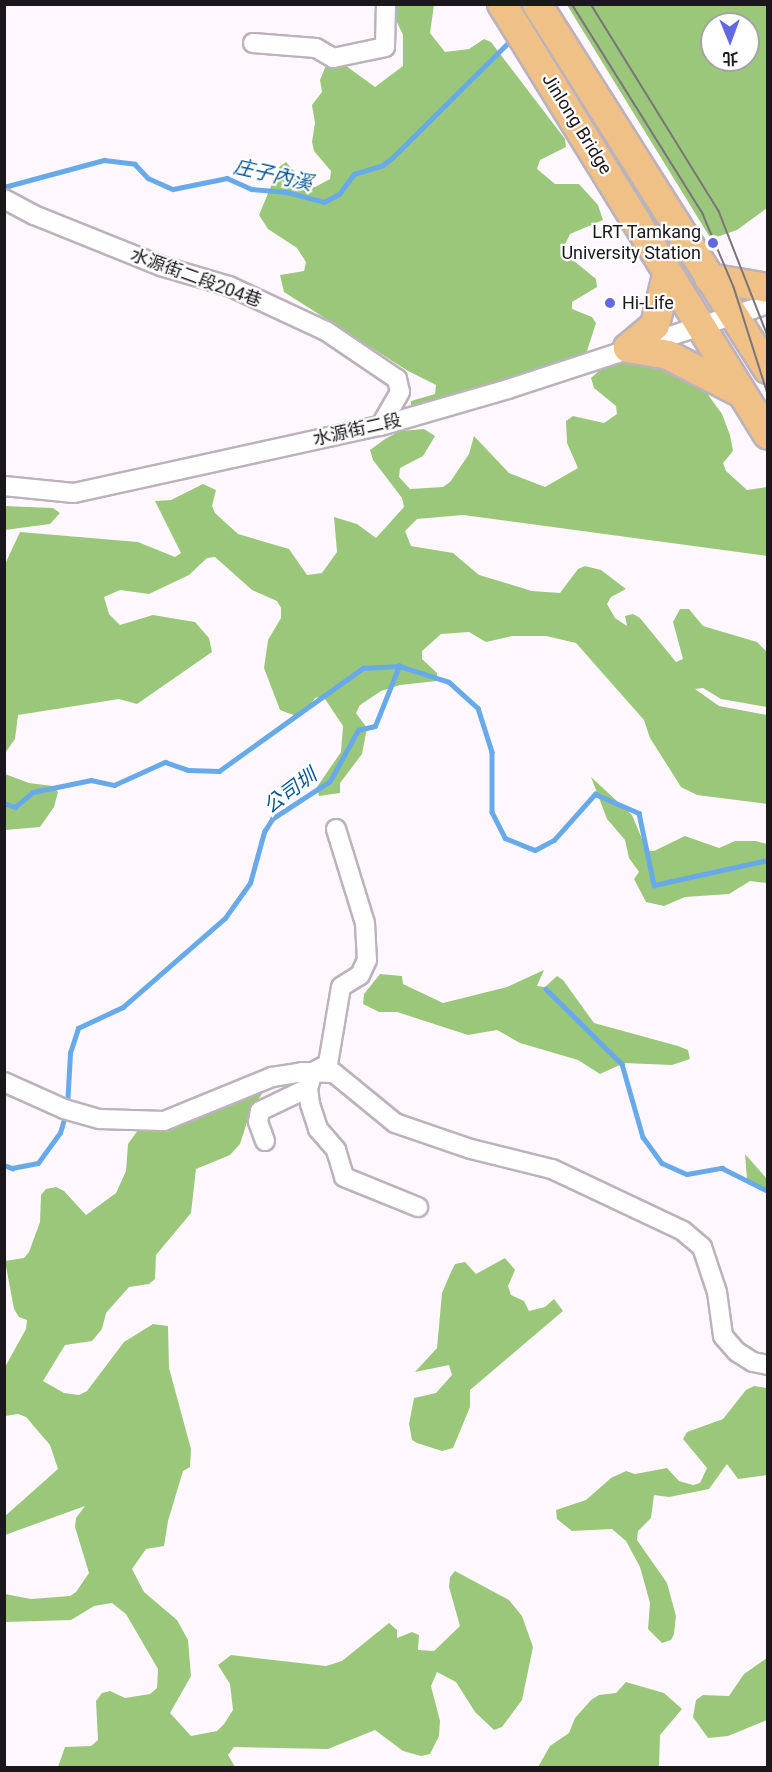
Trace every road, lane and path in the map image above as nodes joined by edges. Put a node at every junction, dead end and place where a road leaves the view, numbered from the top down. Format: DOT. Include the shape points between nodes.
graph roads {
  1 [pos="386,4"];
  2 [pos="502,4"];
  3 [pos="537,4"];
  4 [pos="253,43"];
  5 [pos="4,199"];
  6 [pos="667,275"];
  7 [pos="709,278"];
  8 [pos="768,288"];
  9 [pos="768,304"];
  10 [pos="734,315"];
  11 [pos="700,325"];
  12 [pos="628,348"];
  13 [pos="768,369"];
  14 [pos="743,395"];
  15 [pos="380,426"];
  16 [pos="768,435"];
  17 [pos="4,486"];
  18 [pos="336,829"];
  19 [pos="310,1080"];
  20 [pos="4,1082"];
  21 [pos="264,1141"];
  22 [pos="418,1207"];
  23 [pos="768,1365"];
  1 -- 4 [label="street" via="385,47 333,58 316,48"];
  2 -- 6 [label="main road, Jinlong Bridge" via="652,243"];
  3 -- 7 [label="main road, Jinlong Bridge"];
  5 -- 15 [label="street, 水源街二段204巷" via="161,266 229,286 326,331 398,379 400,392"];
  6 -- 11 [label="main road, Jinlong Bridge"];
  6 -- 12 [label="main road" via="655,325"];
  7 -- 8 [label="main road"];
  7 -- 10 [label="main road, Jinlong Bridge"];
  9 -- 10 [label="street, 水源街二段"];
  10 -- 11 [label="street, 水源街二段"];
  10 -- 13 [label="main road, Jinlong Bridge"];
  11 -- 12 [label="street, 水源街二段"];
  11 -- 14 [label="main road, Jinlong Bridge"];
  12 -- 14 [label="main road" via="668,355"];
  12 -- 15 [label="street, 水源街二段" via="508,390"];
  14 -- 16 [label="main road, Jinlong Bridge"];
  15 -- 17 [label="street, 水源街二段" via="74,493"];
  18 -- 19 [label="street" via="364,923 367,960 360,975 340,987 328,1064"];
  19 -- 20 [label="street" via="272,1077 164,1121 100,1119 70,1111"];
  19 -- 21 [label="street" via="260,1112 258,1122"];
  19 -- 22 [label="street" via="318,1129 336,1150 344,1177"];
  19 -- 23 [label="street" via="334,1073 395,1122 471,1149 552,1169 683,1231 702,1246 717,1292 723,1336 737,1352 753,1362"];
}
